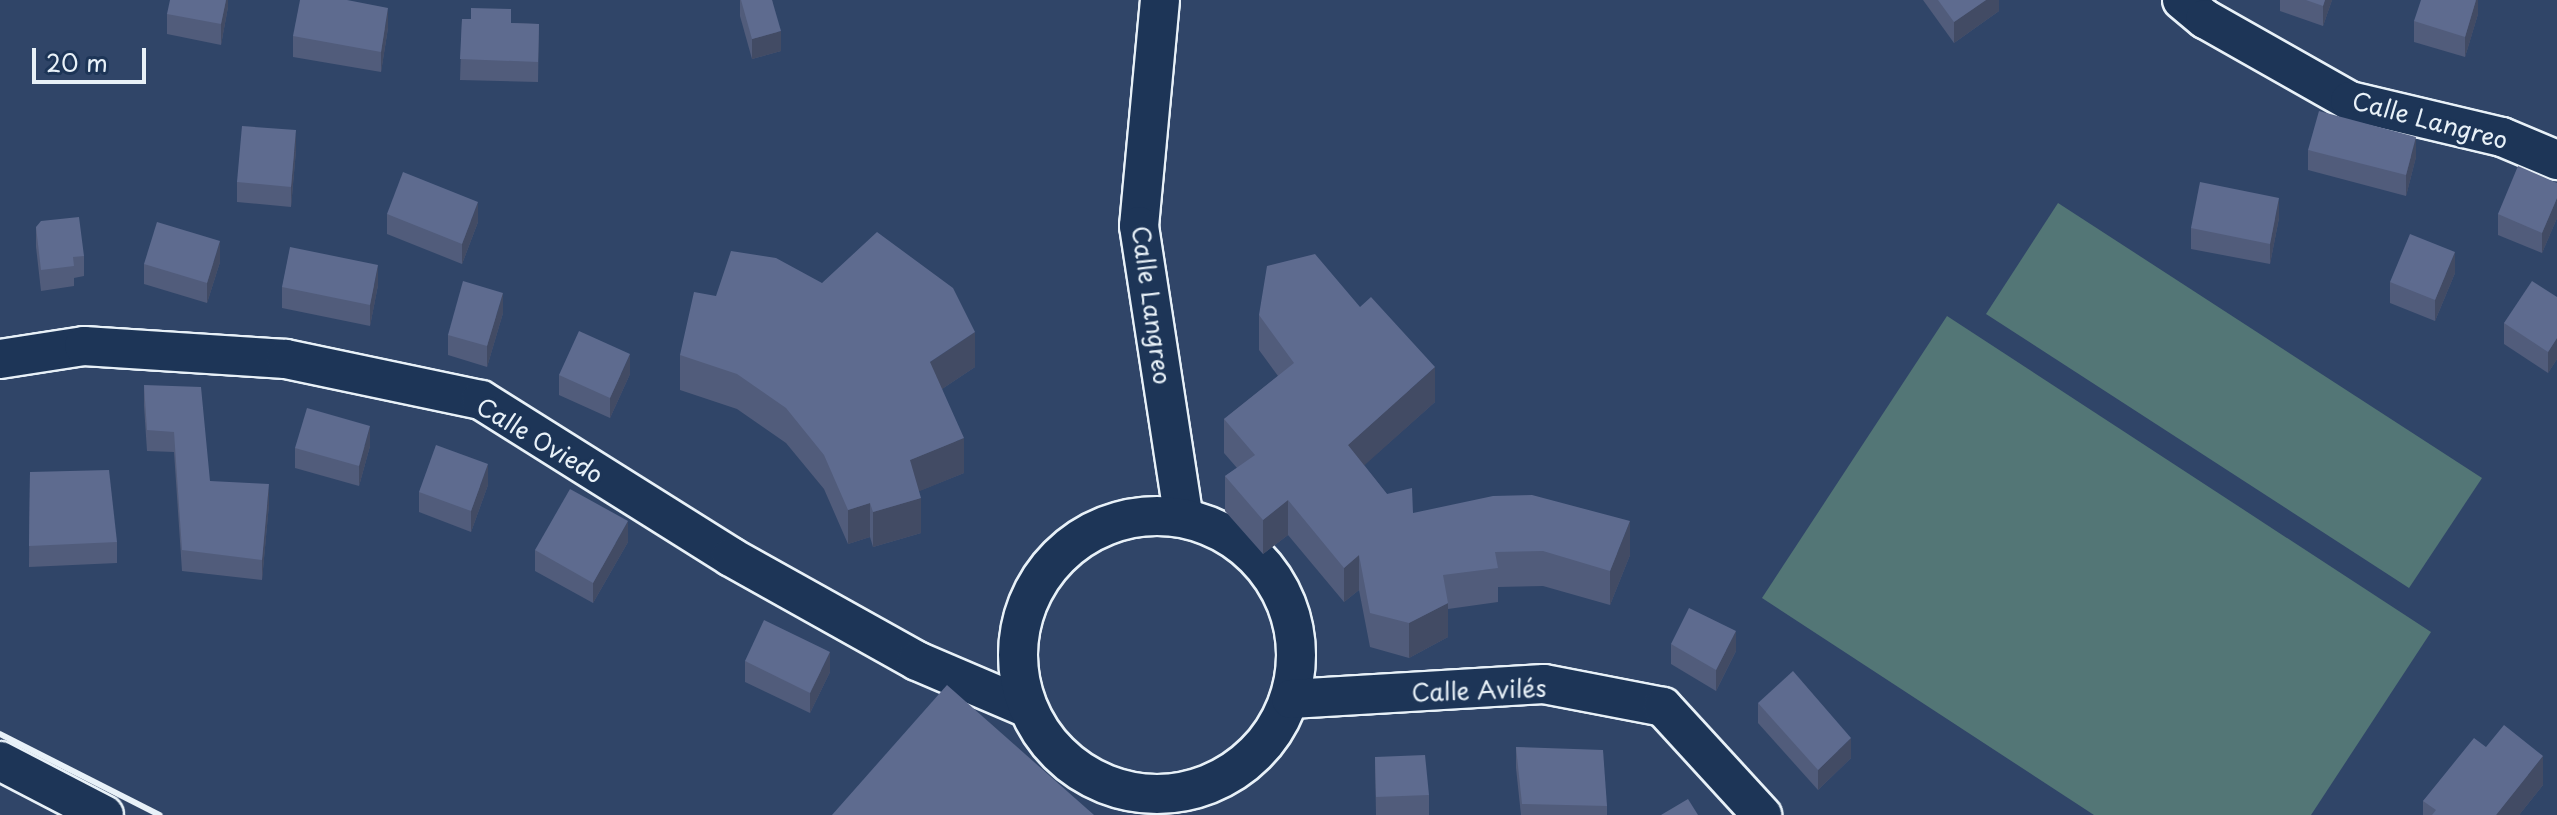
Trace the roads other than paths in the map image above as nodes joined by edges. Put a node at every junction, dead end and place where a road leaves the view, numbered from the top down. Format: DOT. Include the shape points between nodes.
graph roads {
  1 [pos="1160,0"];
  2 [pos="2182,0"];
  3 [pos="2557,160"];
  4 [pos="0,359"];
  5 [pos="1183,513"];
  6 [pos="1291,699"];
  7 [pos="1027,708"];
  8 [pos="0,761"];
  9 [pos="104,815"];
  10 [pos="1762,815"];
  1 -- 5 [label="street, Calle Langreo" via="1139,226"];
  2 -- 3 [label="street, Calle Langreo" via="2205,19 2350,101 2502,137"];
  4 -- 7 [label="street, Calle Oviedo" via="84,346 286,359 481,400 731,557 917,661"];
  5 -- 6 [label="street" via="1224,532 1262,563 1288,603 1298,651"];
  5 -- 7 [label="street" via="1135,517 1095,530 1061,554 1035,586 1020,625 1017,667"];
  6 -- 7 [label="street" via="1268,742 1238,771 1200,789 1159,796 1117,790 1080,772 1049,744"];
  6 -- 10 [label="street, Calle Avilés" via="1544,684 1663,707"];
  8 -- 9 [label="street"];
}
